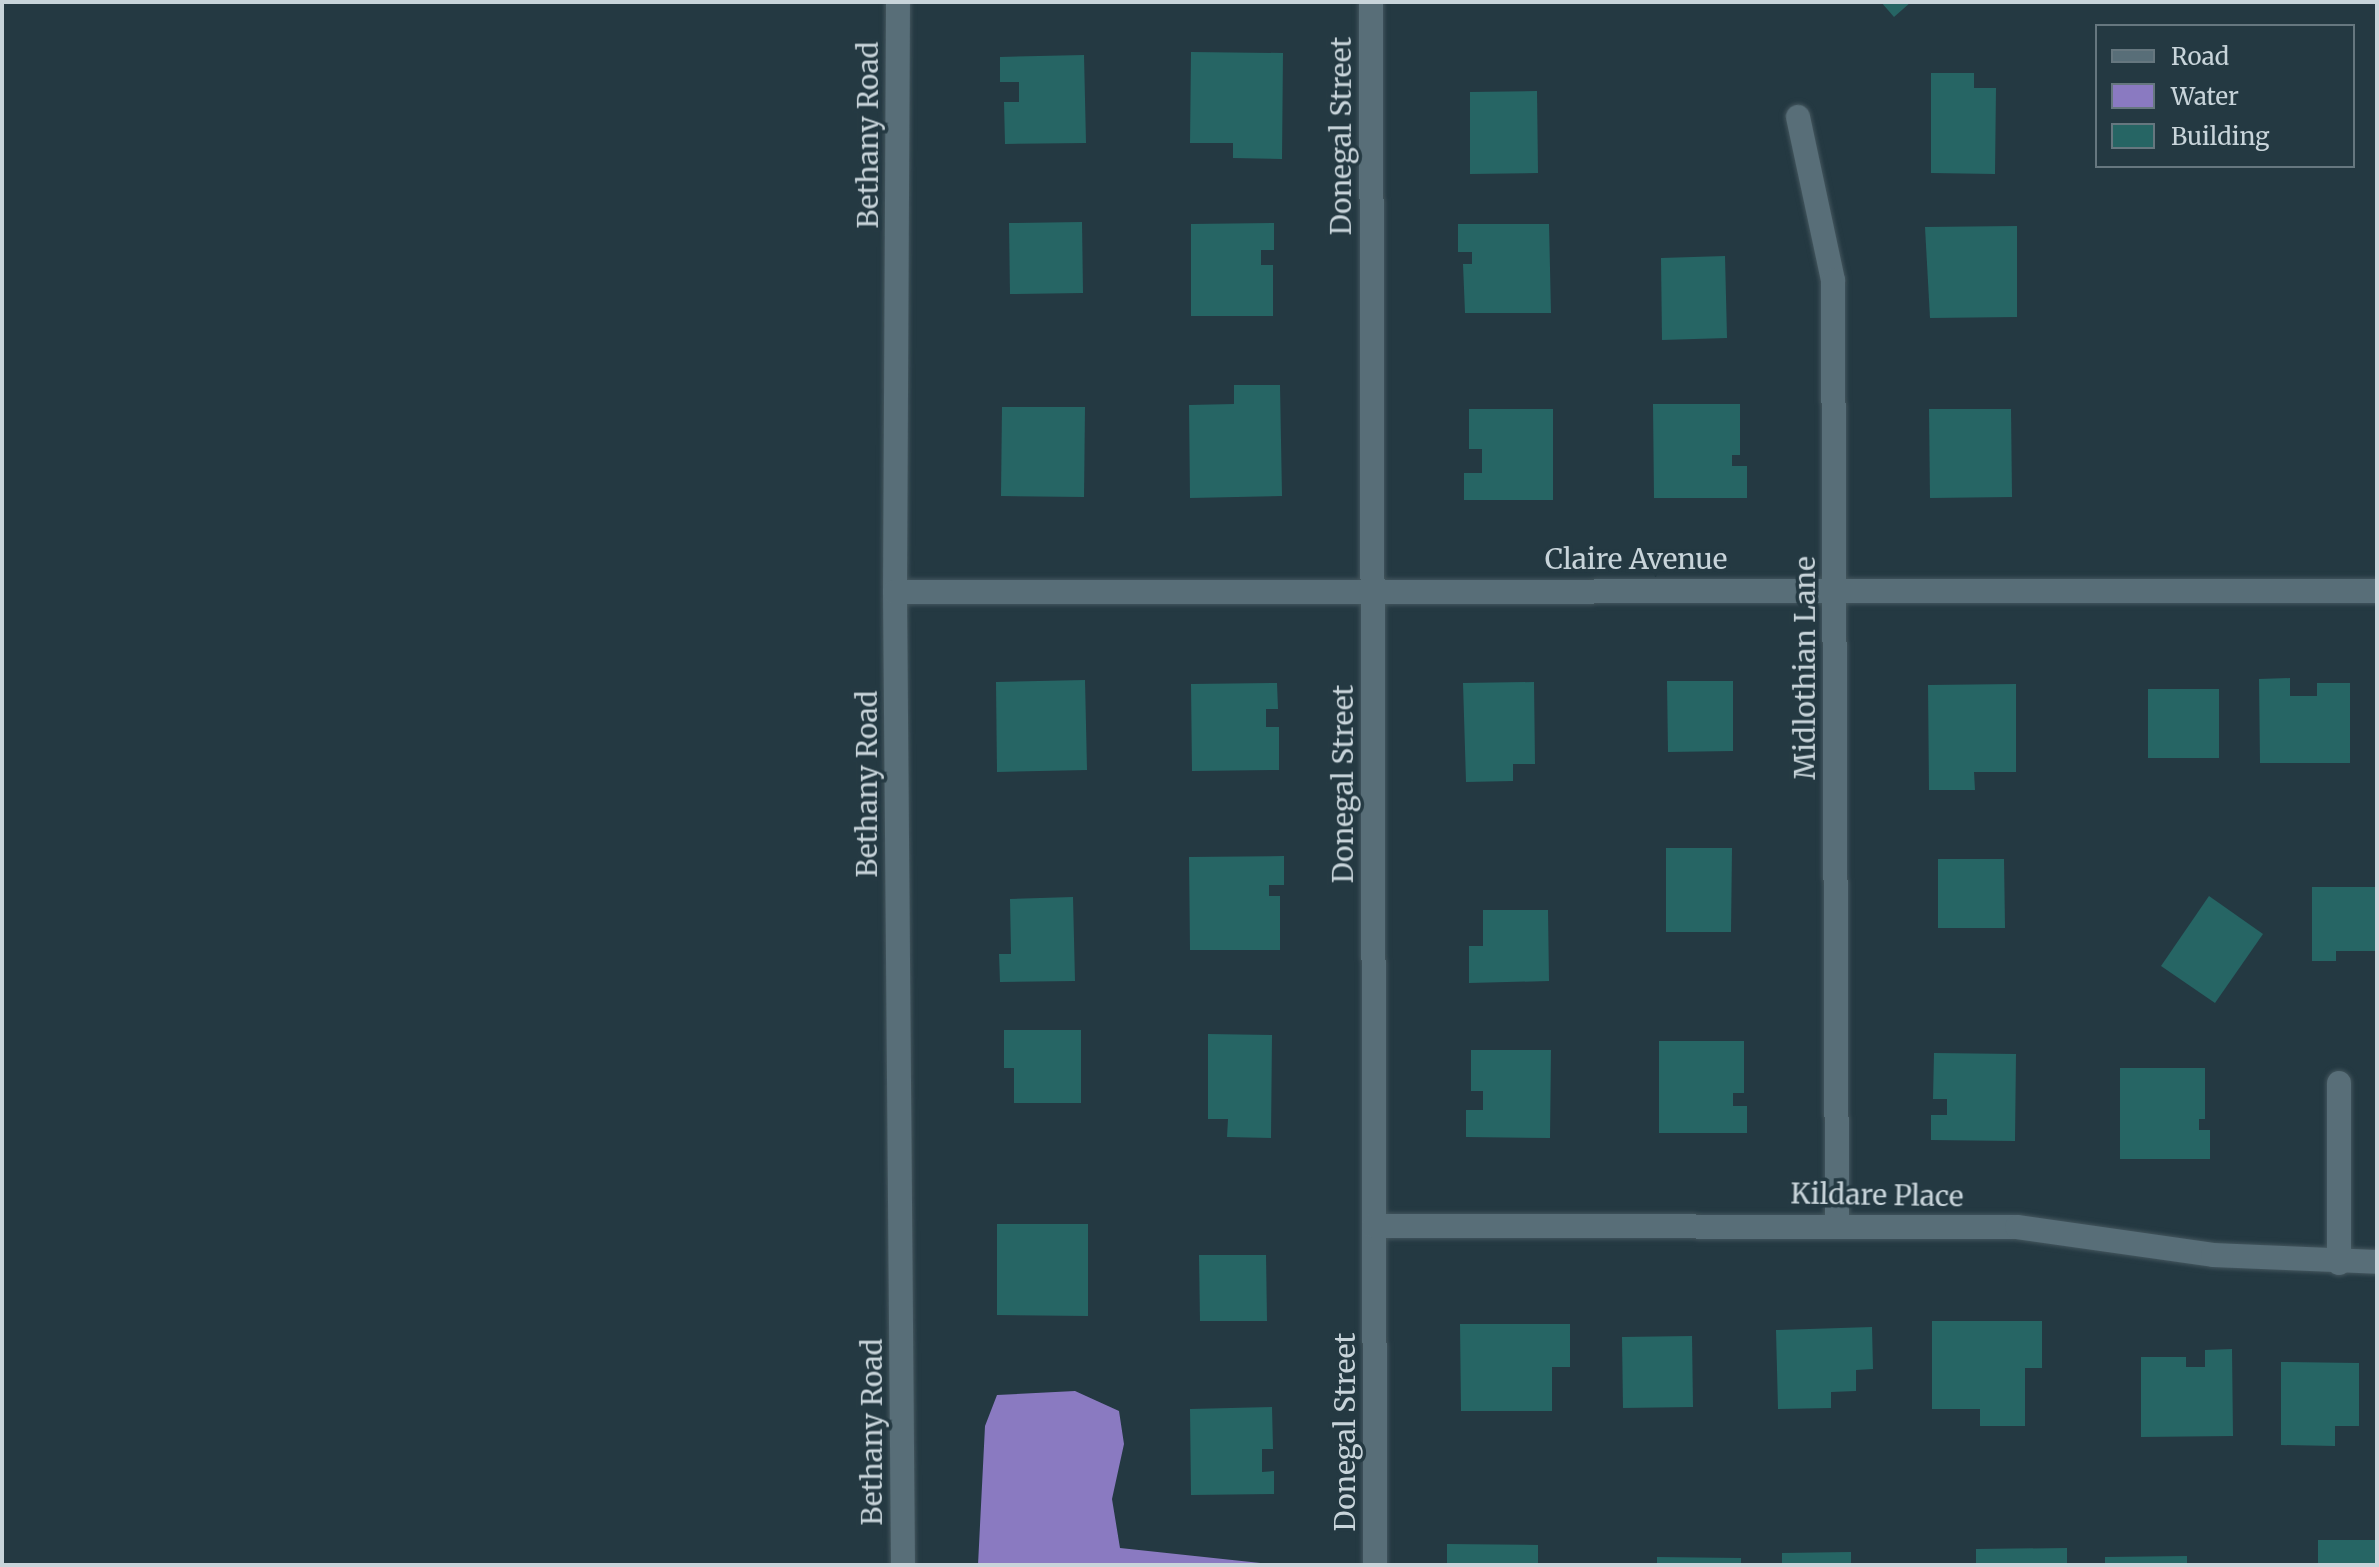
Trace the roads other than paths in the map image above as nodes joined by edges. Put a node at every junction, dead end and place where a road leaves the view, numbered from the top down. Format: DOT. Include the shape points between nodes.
graph roads {
  1 [pos="898,2"];
  2 [pos="1371,2"];
  3 [pos="1798,117"];
  4 [pos="1372,589"];
  5 [pos="1835,590"];
  6 [pos="2377,591"];
  7 [pos="895,592"];
  8 [pos="2339,1083"];
  9 [pos="1837,1223"];
  10 [pos="1374,1226"];
  11 [pos="2377,1262"];
  12 [pos="2339,1263"];
  13 [pos="903,1565"];
  14 [pos="1375,1565"];
  1 -- 7 [label="street, Bethany Road"];
  2 -- 4 [label="street, Donegal Street"];
  3 -- 5 [label="street, Midlothian Lane" via="1833,280"];
  4 -- 5 [label="street, Claire Avenue"];
  4 -- 7 [label="street, Claire Avenue"];
  4 -- 10 [label="street, Donegal Street"];
  5 -- 6 [label="street, Claire Avenue"];
  5 -- 9 [label="street, Midlothian Lane"];
  7 -- 13 [label="street, Bethany Road"];
  8 -- 12 [label="street"];
  9 -- 10 [label="street, Kildare Place"];
  9 -- 12 [label="street, Kildare Place" via="2017,1227 2213,1255"];
  10 -- 14 [label="street, Donegal Street"];
  11 -- 12 [label="street, Kildare Place"];
}
